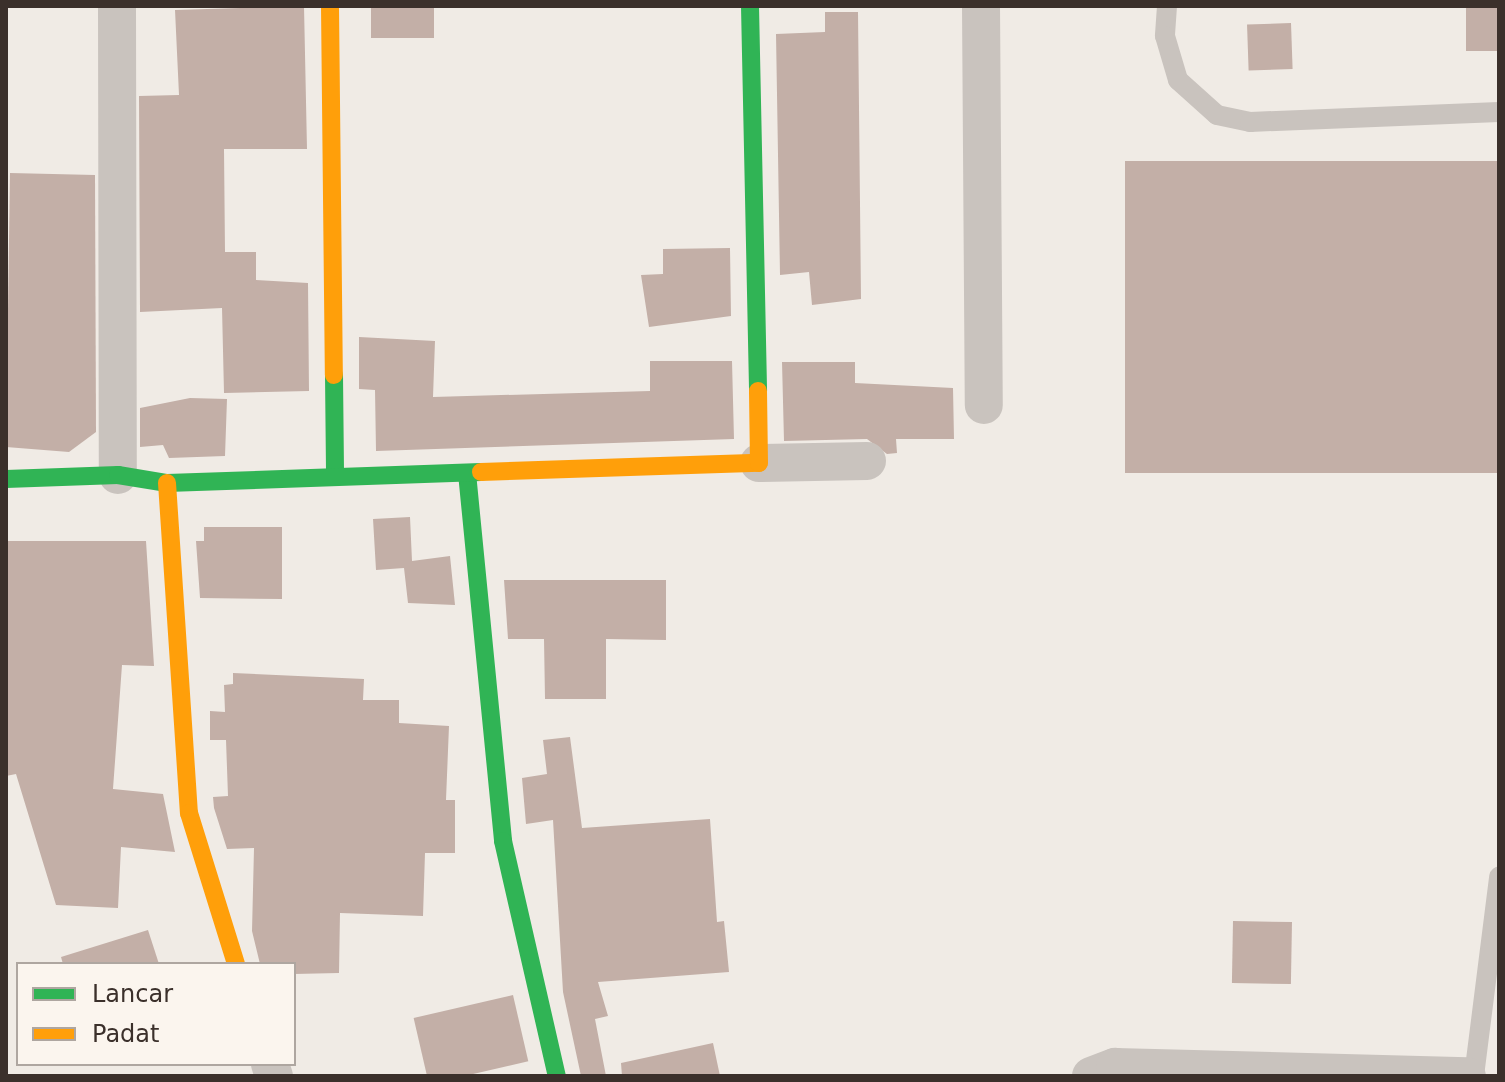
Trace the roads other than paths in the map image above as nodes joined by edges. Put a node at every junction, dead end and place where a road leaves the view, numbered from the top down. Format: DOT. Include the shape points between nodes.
graph roads {
  1 [pos="117,6"];
  2 [pos="330,6"];
  3 [pos="750,6"];
  4 [pos="981,6"];
  5 [pos="1167,6"];
  6 [pos="1499,112"];
  7 [pos="984,405"];
  8 [pos="867,461"];
  9 [pos="759,463"];
  10 [pos="467,473"];
  11 [pos="118,475"];
  12 [pos="335,477"];
  13 [pos="6,479"];
  14 [pos="167,483"];
  15 [pos="1499,877"];
  16 [pos="235,962"];
  17 [pos="557,1076"];
  18 [pos="1091,1076"];
  19 [pos="1467,1076"];
  20 [pos="1474,1076"];
  1 -- 11 [label="street"];
  2 -- 12 [label="street"];
  3 -- 9 [label="street"];
  4 -- 7 [label="street"];
  5 -- 6 [label="lane" via="1165,36 1178,80 1217,115 1250,122"];
  8 -- 9 [label="street"];
  9 -- 10 [label="street"];
  10 -- 12 [label="street"];
  10 -- 17 [label="street" via="503,841"];
  11 -- 13 [label="street"];
  11 -- 14 [label="street"];
  12 -- 14 [label="street"];
  14 -- 16 [label="street" via="189,813"];
  15 -- 20 [label="lane"];
  18 -- 19 [label="street" via="1115,1067"];
}
